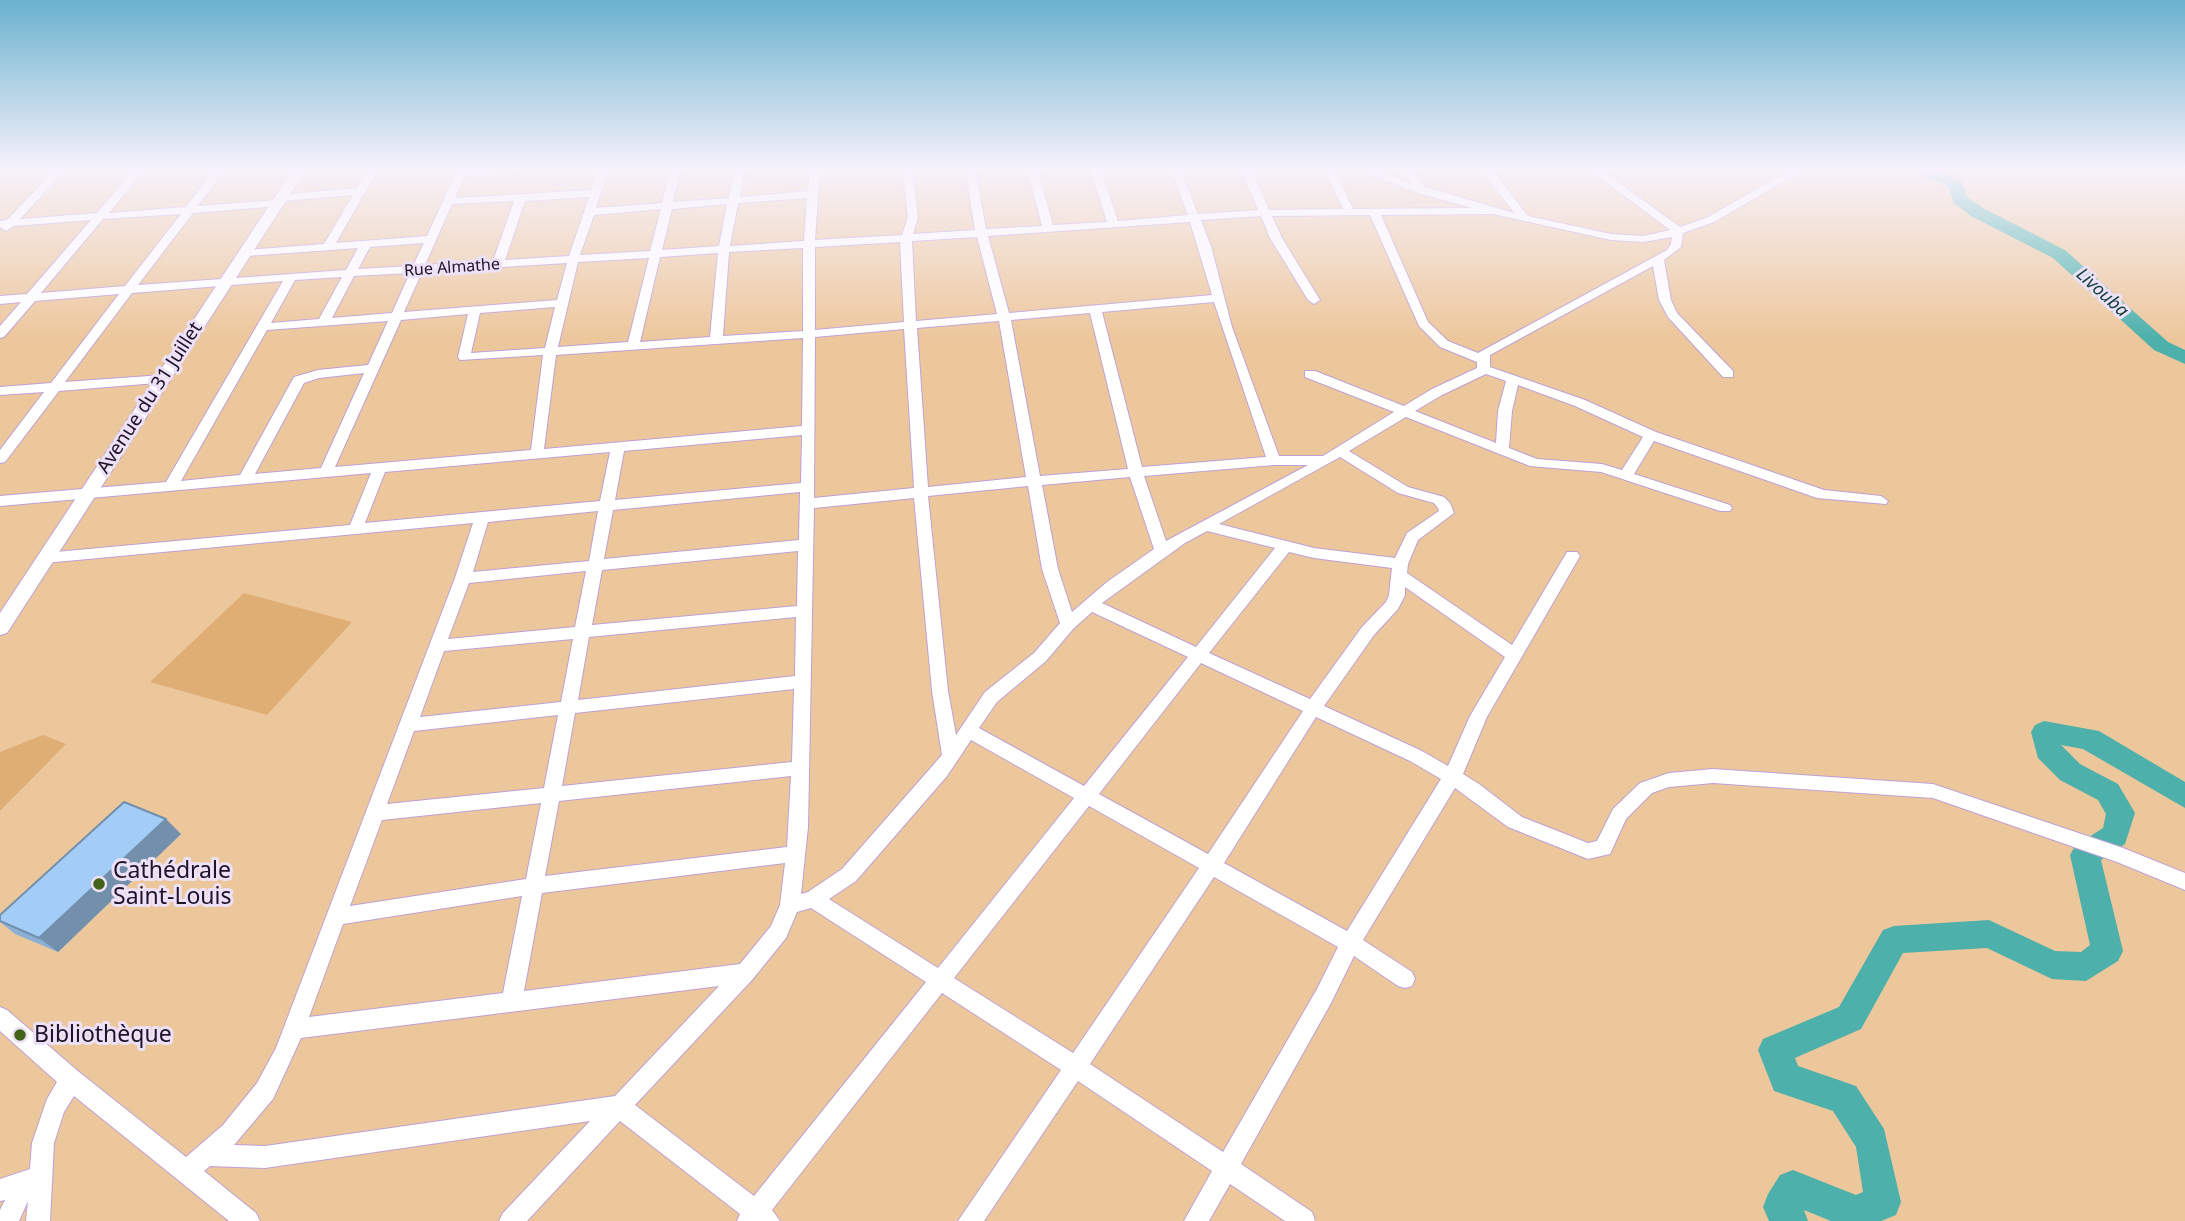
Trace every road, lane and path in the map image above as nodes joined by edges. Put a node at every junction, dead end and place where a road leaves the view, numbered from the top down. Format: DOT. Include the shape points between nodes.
graph roads {
  1 [pos="92,225"];
  2 [pos="179,225"];
  3 [pos="264,225"];
  4 [pos="340,225"];
  5 [pos="438,225"];
  6 [pos="511,225"];
  7 [pos="585,225"];
  8 [pos="660,225"];
  9 [pos="729,225"];
  10 [pos="810,225"];
  11 [pos="911,225"];
  12 [pos="980,225"];
  13 [pos="1092,225"];
  14 [pos="1195,225"];
  15 [pos="1270,225"];
  16 [pos="1380,225"];
  17 [pos="1554,225"];
  18 [pos="1670,225"];
  19 [pos="1693,225"];
  20 [pos="1048,227"];
  21 [pos="1678,231"];
  22 [pos="981,232"];
  23 [pos="908,238"];
  24 [pos="432,239"];
  25 [pos="365,244"];
  26 [pos="809,244"];
  27 [pos="328,247"];
  28 [pos="724,248"];
  29 [pos="246,253"];
  30 [pos="653,255"];
  31 [pos="573,260"];
  32 [pos="1658,260"];
  33 [pos="497,266"];
  34 [pos="416,271"];
  35 [pos="351,274"];
  36 [pos="292,276"];
  37 [pos="227,282"];
  38 [pos="129,292"];
  39 [pos="33,298"];
  40 [pos="1220,298"];
  41 [pos="0,300"];
  42 [pos="1314,300"];
  43 [pos="562,303"];
  44 [pos="475,310"];
  45 [pos="1096,311"];
  46 [pos="396,317"];
  47 [pos="1004,317"];
  48 [pos="323,323"];
  49 [pos="912,325"];
  50 [pos="263,327"];
  51 [pos="0,334"];
  52 [pos="810,334"];
  53 [pos="716,341"];
  54 [pos="633,346"];
  55 [pos="550,353"];
  56 [pos="1484,364"];
  57 [pos="371,369"];
  58 [pos="1728,373"];
  59 [pos="1310,374"];
  60 [pos="163,379"];
  61 [pos="1513,380"];
  62 [pos="55,387"];
  63 [pos="0,391"];
  64 [pos="1406,412"];
  65 [pos="809,430"];
  66 [pos="1651,435"];
  67 [pos="618,446"];
  68 [pos="1339,451"];
  69 [pos="1502,452"];
  70 [pos="537,453"];
  71 [pos="0,460"];
  72 [pos="1324,460"];
  73 [pos="1274,461"];
  74 [pos="380,467"];
  75 [pos="326,471"];
  76 [pos="1136,473"];
  77 [pos="1626,475"];
  78 [pos="245,478"];
  79 [pos="1033,481"];
  80 [pos="172,484"];
  81 [pos="88,493"];
  82 [pos="921,494"];
  83 [pos="807,495"];
  84 [pos="1881,500"];
  85 [pos="0,501"];
  86 [pos="608,505"];
  87 [pos="1725,508"];
  88 [pos="482,517"];
  89 [pos="1207,526"];
  90 [pos="356,528"];
  91 [pos="804,545"];
  92 [pos="1285,546"];
  93 [pos="1162,550"];
  94 [pos="1572,555"];
  95 [pos="45,558"];
  96 [pos="595,566"];
  97 [pos="1400,570"];
  98 [pos="463,578"];
  99 [pos="1089,604"];
  100 [pos="804,611"];
  101 [pos="1068,624"];
  102 [pos="0,628"];
  103 [pos="584,632"];
  104 [pos="437,646"];
  105 [pos="1513,654"];
  106 [pos="1202,655"];
  107 [pos="802,682"];
  108 [pos="568,707"];
  109 [pos="1314,708"];
  110 [pos="406,725"];
  111 [pos="967,729"];
  112 [pos="951,756"];
  113 [pos="800,768"];
  114 [pos="1453,776"];
  115 [pos="551,794"];
  116 [pos="1087,797"];
  117 [pos="374,813"];
  118 [pos="797,854"];
  119 [pos="1210,867"];
  120 [pos="2185,882"];
  121 [pos="533,886"];
  122 [pos="813,899"];
  123 [pos="790,905"];
  124 [pos="335,917"];
  125 [pos="1350,943"];
  126 [pos="745,973"];
  127 [pos="1405,979"];
  128 [pos="942,981"];
  129 [pos="512,1000"];
  130 [pos="0,1017"];
  131 [pos="294,1029"];
  132 [pos="9,1034"];
  133 [pos="1074,1066"];
  134 [pos="71,1080"];
  135 [pos="618,1106"];
  136 [pos="205,1155"];
  137 [pos="1227,1167"];
  138 [pos="187,1171"];
  139 [pos="32,1180"];
  140 [pos="0,1190"];
  141 [pos="757,1218"];
  142 [pos="1304,1220"];
  143 [pos="8,1221"];
  144 [pos="38,1221"];
  145 [pos="248,1221"];
  146 [pos="511,1221"];
  147 [pos="970,1221"];
  148 [pos="1196,1221"];
  1 -- 39 [label="street"];
  2 -- 38 [label="street"];
  3 -- 29 [label="street, Avenue du 31 Juillet"];
  4 -- 27 [label="street"];
  5 -- 24 [label="street"];
  6 -- 33 [label="street"];
  7 -- 31 [label="street"];
  8 -- 30 [label="street"];
  9 -- 28 [label="street"];
  10 -- 26 [label="street"];
  11 -- 23 [label="street"];
  12 -- 22 [label="street"];
  13 -- 20 [label="street, Rue Almathe"];
  14 -- 40 [label="street"];
  15 -- 42 [label="street"];
  16 -- 56 [label="street" via="1423,323 1444,344"];
  17 -- 21 [label="street" via="1626,239"];
  18 -- 21 [label="street"];
  19 -- 21 [label="street"];
  20 -- 22 [label="street, Rue Almathe"];
  21 -- 32 [label="street" via="1677,245"];
  22 -- 23 [label="street, Rue Almathe"];
  22 -- 47 [label="street"];
  23 -- 26 [label="street, Rue Almathe"];
  23 -- 49 [label="street"];
  24 -- 25 [label="street"];
  24 -- 34 [label="street"];
  25 -- 27 [label="street"];
  25 -- 35 [label="street"];
  26 -- 28 [label="street, Rue Almathe"];
  26 -- 52 [label="street"];
  27 -- 29 [label="street"];
  28 -- 30 [label="street, Rue Almathe"];
  28 -- 53 [label="street"];
  29 -- 37 [label="street, Avenue du 31 Juillet"];
  30 -- 31 [label="street, Rue Almathe"];
  30 -- 54 [label="street"];
  31 -- 33 [label="street, Rue Almathe"];
  31 -- 43 [label="street"];
  32 -- 56 [label="street" via="1499,344 1484,354"];
  32 -- 58 [label="street" via="1672,314"];
  33 -- 34 [label="street, Rue Almathe"];
  34 -- 35 [label="street, Rue Almathe"];
  34 -- 46 [label="street"];
  35 -- 36 [label="street, Rue Almathe"];
  35 -- 48 [label="street"];
  36 -- 37 [label="street, Rue Almathe"];
  36 -- 50 [label="street"];
  37 -- 38 [label="street, Rue Almathe"];
  37 -- 60 [label="street, Avenue du 31 Juillet"];
  38 -- 39 [label="street, Rue Almathe"];
  38 -- 62 [label="street"];
  39 -- 41 [label="street, Rue Almathe"];
  39 -- 51 [label="street"];
  40 -- 45 [label="street"];
  40 -- 73 [label="street"];
  43 -- 44 [label="street"];
  43 -- 55 [label="street"];
  44 -- 46 [label="street"];
  44 -- 55 [label="street" via="464,357"];
  45 -- 47 [label="street"];
  45 -- 76 [label="street"];
  46 -- 48 [label="street"];
  46 -- 57 [label="street"];
  47 -- 49 [label="street"];
  47 -- 79 [label="street"];
  48 -- 50 [label="street"];
  49 -- 52 [label="street"];
  49 -- 82 [label="street"];
  50 -- 80 [label="street"];
  52 -- 53 [label="street"];
  52 -- 65 [label="street"];
  53 -- 54 [label="street"];
  54 -- 55 [label="street"];
  55 -- 70 [label="street"];
  56 -- 61 [label="street"];
  56 -- 64 [label="street"];
  57 -- 75 [label="street"];
  57 -- 78 [label="street" via="299,380"];
  59 -- 64 [label="street"];
  60 -- 62 [label="street"];
  60 -- 81 [label="street, Avenue du 31 Juillet"];
  61 -- 66 [label="street"];
  61 -- 69 [label="street"];
  62 -- 63 [label="street"];
  62 -- 71 [label="street"];
  64 -- 68 [label="street"];
  64 -- 69 [label="street"];
  65 -- 67 [label="street"];
  65 -- 83 [label="street"];
  66 -- 77 [label="street"];
  66 -- 84 [label="street" via="1822,495"];
  67 -- 70 [label="street"];
  67 -- 86 [label="street"];
  68 -- 72 [label="street"];
  68 -- 97 [label="street" via="1403,490 1432,497 1447,508 1444,516 1412,537"];
  69 -- 77 [label="street" via="1535,463 1591,466"];
  70 -- 74 [label="street"];
  72 -- 73 [label="street"];
  72 -- 89 [label="street"];
  73 -- 76 [label="street"];
  74 -- 75 [label="street"];
  74 -- 90 [label="street"];
  75 -- 78 [label="street"];
  76 -- 79 [label="street"];
  76 -- 93 [label="street"];
  77 -- 87 [label="street"];
  78 -- 80 [label="street"];
  79 -- 82 [label="street"];
  79 -- 101 [label="street" via="1050,569"];
  80 -- 81 [label="street"];
  81 -- 85 [label="street"];
  81 -- 95 [label="street, Avenue du 31 Juillet"];
  82 -- 83 [label="street"];
  82 -- 112 [label="street" via="940,691"];
  83 -- 86 [label="street"];
  83 -- 91 [label="street"];
  86 -- 88 [label="street"];
  86 -- 96 [label="street"];
  88 -- 90 [label="street"];
  88 -- 98 [label="street"];
  89 -- 92 [label="street"];
  89 -- 93 [label="street"];
  90 -- 95 [label="street"];
  91 -- 96 [label="street"];
  91 -- 100 [label="street"];
  92 -- 97 [label="street"];
  92 -- 106 [label="street"];
  93 -- 99 [label="street"];
  94 -- 105 [label="street"];
  95 -- 102 [label="street, Avenue du 31 Juillet"];
  96 -- 98 [label="street"];
  96 -- 103 [label="street"];
  97 -- 105 [label="street"];
  97 -- 109 [label="street" via="1398,595 1392,605"];
  98 -- 104 [label="street"];
  99 -- 101 [label="street"];
  99 -- 106 [label="street"];
  100 -- 103 [label="street"];
  100 -- 107 [label="street"];
  101 -- 111 [label="street" via="1040,657 991,696"];
  103 -- 104 [label="street"];
  103 -- 108 [label="street"];
  104 -- 110 [label="street"];
  105 -- 114 [label="street"];
  106 -- 109 [label="street"];
  106 -- 116 [label="street"];
  107 -- 108 [label="street"];
  107 -- 113 [label="street"];
  108 -- 110 [label="street"];
  108 -- 115 [label="street"];
  109 -- 114 [label="street"];
  109 -- 119 [label="street"];
  110 -- 117 [label="street"];
  111 -- 112 [label="street"];
  111 -- 116 [label="street"];
  112 -- 122 [label="street" via="902,819 849,875"];
  113 -- 115 [label="street"];
  113 -- 118 [label="street"];
  114 -- 120 [label="street" via="1515,821 1572,847 1594,851 1603,848 1629,802 1660,782 1687,777 1920,789 2123,856"];
  114 -- 125 [label="street"];
  115 -- 117 [label="street"];
  115 -- 121 [label="street"];
  116 -- 119 [label="street"];
  116 -- 128 [label="street"];
  117 -- 124 [label="street"];
  118 -- 121 [label="street"];
  118 -- 123 [label="street"];
  119 -- 125 [label="street"];
  119 -- 133 [label="street"];
  121 -- 124 [label="street"];
  121 -- 129 [label="street"];
  122 -- 123 [label="street"];
  122 -- 128 [label="street"];
  123 -- 126 [label="street" via="779,932"];
  124 -- 131 [label="street"];
  125 -- 127 [label="street"];
  125 -- 137 [label="street"];
  126 -- 129 [label="street"];
  126 -- 135 [label="street"];
  128 -- 133 [label="street"];
  128 -- 141 [label="street"];
  129 -- 131 [label="street"];
  130 -- 132 [label="street"];
  131 -- 136 [label="street" via="265,1091 231,1133"];
  132 -- 134 [label="street"];
  133 -- 137 [label="street"];
  133 -- 147 [label="street"];
  134 -- 138 [label="street"];
  134 -- 139 [label="street" via="55,1107"];
  135 -- 136 [label="street" via="265,1157"];
  135 -- 141 [label="street"];
  135 -- 146 [label="street"];
  136 -- 138 [label="street"];
  137 -- 142 [label="street"];
  137 -- 148 [label="street"];
  138 -- 145 [label="street"];
  139 -- 140 [label="street"];
  139 -- 143 [label="street"];
  139 -- 144 [label="street"];
}
